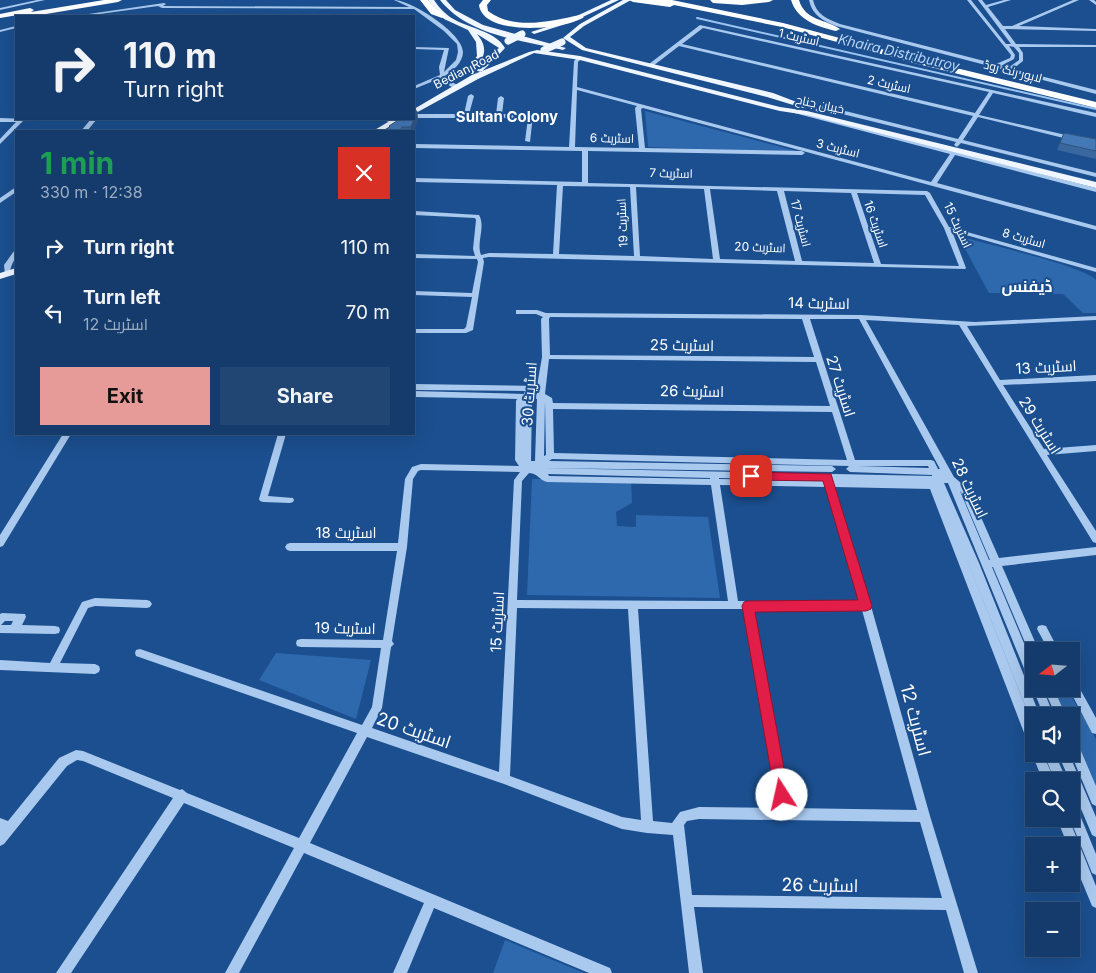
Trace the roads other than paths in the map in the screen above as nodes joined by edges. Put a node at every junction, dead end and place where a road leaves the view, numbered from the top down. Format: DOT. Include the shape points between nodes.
graph roads {
  1 [pos="43,0"];
  2 [pos="92,0"];
  3 [pos="118,0"];
  4 [pos="396,0"];
  5 [pos="424,0"];
  6 [pos="431,0"];
  7 [pos="437,0"];
  8 [pos="443,0"];
  9 [pos="451,0"];
  10 [pos="487,0"];
  11 [pos="616,0"];
  12 [pos="628,0"];
  13 [pos="633,0"];
  14 [pos="683,0"];
  15 [pos="702,0"];
  16 [pos="707,0"];
  17 [pos="769,0"];
  18 [pos="795,0"];
  19 [pos="811,0"];
  20 [pos="969,0"];
  21 [pos="980,0"];
  22 [pos="1009,0"];
  23 [pos="1077,0"];
  24 [pos="1091,0"];
  25 [pos="193,1"];
  26 [pos="658,2"];
  27 [pos="1096,4"];
  28 [pos="159,5"];
  29 [pos="985,7"];
  30 [pos="416,8"];
  31 [pos="0,9"];
  32 [pos="122,9"];
  33 [pos="27,15"];
  34 [pos="83,15"];
  35 [pos="117,15"];
  36 [pos="0,16"];
  37 [pos="442,16"];
  38 [pos="15,17"];
  39 [pos="0,20"];
  40 [pos="487,23"];
  41 [pos="1096,23"];
  42 [pos="563,24"];
  43 [pos="15,27"];
  44 [pos="1015,27"];
  45 [pos="1001,28"];
  46 [pos="582,29"];
  47 [pos="1084,29"];
  48 [pos="0,30"];
  49 [pos="837,30"];
  50 [pos="1096,30"];
  51 [pos="474,32"];
  52 [pos="533,32"];
  53 [pos="505,39"];
  54 [pos="566,41"];
  55 [pos="677,44"];
  56 [pos="1004,45"];
  57 [pos="1015,45"];
  58 [pos="1096,46"];
  59 [pos="502,47"];
  60 [pos="415,48"];
  61 [pos="537,52"];
  62 [pos="598,52"];
  63 [pos="493,58"];
  64 [pos="578,58"];
  65 [pos="505,63"];
  66 [pos="651,65"];
  67 [pos="995,66"];
  68 [pos="494,69"];
  69 [pos="1008,70"];
  70 [pos="442,75"];
  71 [pos="465,78"];
  72 [pos="1011,79"];
  73 [pos="454,86"];
  74 [pos="415,88"];
  75 [pos="576,88"];
  76 [pos="992,91"];
  77 [pos="1096,92"];
  78 [pos="470,96"];
  79 [pos="501,98"];
  80 [pos="1096,99"];
  81 [pos="1096,104"];
  82 [pos="642,106"];
  83 [pos="415,107"];
  84 [pos="532,107"];
  85 [pos="780,108"];
  86 [pos="818,110"];
  87 [pos="415,111"];
  88 [pos="807,113"];
  89 [pos="499,115"];
  90 [pos="977,115"];
  91 [pos="1096,115"];
  92 [pos="415,116"];
  93 [pos="466,116"];
  94 [pos="532,116"];
  95 [pos="15,119"];
  96 [pos="0,120"];
  97 [pos="20,120"];
  98 [pos="93,120"];
  99 [pos="396,120"];
  100 [pos="85,130"];
  101 [pos="379,130"];
  102 [pos="528,141"];
  103 [pos="0,142"];
  104 [pos="1096,144"];
  105 [pos="415,146"];
  106 [pos="572,148"];
  107 [pos="956,148"];
  108 [pos="585,149"];
  109 [pos="642,149"];
  110 [pos="810,152"];
  111 [pos="1096,176"];
  112 [pos="415,180"];
  113 [pos="1096,180"];
  114 [pos="560,183"];
  115 [pos="585,184"];
  116 [pos="633,185"];
  117 [pos="935,185"];
  118 [pos="1096,186"];
  119 [pos="707,187"];
  120 [pos="780,189"];
  121 [pos="15,190"];
  122 [pos="1096,190"];
  123 [pos="853,191"];
  124 [pos="927,194"];
  125 [pos="0,201"];
  126 [pos="415,213"];
  127 [pos="947,228"];
  128 [pos="1096,228"];
  129 [pos="15,253"];
  130 [pos="415,256"];
  131 [pos="480,256"];
  132 [pos="556,256"];
  133 [pos="637,259"];
  134 [pos="717,260"];
  135 [pos="800,262"];
  136 [pos="878,265"];
  137 [pos="963,268"];
  138 [pos="1096,270"];
  139 [pos="8,274"];
  140 [pos="415,293"];
  141 [pos="476,295"];
  142 [pos="519,312"];
  143 [pos="805,316"];
  144 [pos="861,317"];
  145 [pos="546,318"];
  146 [pos="1096,318"];
  147 [pos="962,324"];
  148 [pos="415,331"];
  149 [pos="546,357"];
  150 [pos="819,360"];
  151 [pos="1096,378"];
  152 [pos="998,383"];
  153 [pos="415,386"];
  154 [pos="528,392"];
  155 [pos="540,393"];
  156 [pos="415,394"];
  157 [pos="504,400"];
  158 [pos="520,401"];
  159 [pos="549,406"];
  160 [pos="834,409"];
  161 [pos="66,435"];
  162 [pos="282,435"];
  163 [pos="1096,448"];
  164 [pos="1040,452"];
  165 [pos="550,456"];
  166 [pos="852,463"];
  167 [pos="527,467"];
  168 [pos="539,467"];
  169 [pos="936,472"];
  170 [pos="949,476"];
  171 [pos="714,479"];
  172 [pos="828,481"];
  173 [pos="290,500"];
  174 [pos="1093,529"];
  175 [pos="1,538"];
  176 [pos="1096,539"];
  177 [pos="290,547"];
  178 [pos="402,547"];
  179 [pos="1096,551"];
  180 [pos="986,563"];
  181 [pos="996,563"];
  182 [pos="147,604"];
  183 [pos="514,604"];
  184 [pos="632,604"];
  185 [pos="734,606"];
  186 [pos="748,606"];
  187 [pos="866,606"];
  188 [pos="0,621"];
  189 [pos="0,629"];
  190 [pos="1042,629"];
  191 [pos="14,630"];
  192 [pos="55,630"];
  193 [pos="1030,642"];
  194 [pos="1049,642"];
  195 [pos="301,643"];
  196 [pos="388,644"];
  197 [pos="140,654"];
  198 [pos="1025,658"];
  199 [pos="0,665"];
  200 [pos="53,668"];
  201 [pos="95,669"];
  202 [pos="1079,698"];
  203 [pos="1031,707"];
  204 [pos="1025,718"];
  205 [pos="1096,729"];
  206 [pos="366,732"];
  207 [pos="1069,762"];
  208 [pos="1078,762"];
  209 [pos="504,779"];
  210 [pos="182,795"];
  211 [pos="1092,802"];
  212 [pos="786,814"];
  213 [pos="924,816"];
  214 [pos="5,826"];
  215 [pos="647,827"];
  216 [pos="1067,827"];
  217 [pos="1079,827"];
  218 [pos="678,829"];
  219 [pos="1096,831"];
  220 [pos="0,840"];
  221 [pos="303,846"];
  222 [pos="1096,869"];
  223 [pos="431,901"];
  224 [pos="688,901"];
  225 [pos="1096,902"];
  226 [pos="950,904"];
  227 [pos="63,973"];
  228 [pos="232,973"];
  229 [pos="400,973"];
  230 [pos="605,973"];
  231 [pos="696,973"];
  232 [pos="971,973"];
  1 -- 31 [label="street"];
  2 -- 36 [label="highway"];
  3 -- 33 [label="highway"];
  4 -- 30 [label="street"];
  5 -- 37 [label="highway"];
  6 -- 37 [label="main road"];
  7 -- 88 [label="main road" via="442,9 453,17 482,30"];
  8 -- 86 [label="main road" via="460,17 494,30"];
  9 -- 40 [label="main road" via="465,13"];
  10 -- 46 [label="highway" via="483,5 484,12 492,19"];
  11 -- 46 [label="main road" via="602,7"];
  12 -- 46 [label="main road"];
  13 -- 26 [label="highway, لاہور رنگ روڈ"];
  14 -- 72 [label="highway, لاہور رنگ روڈ" via="804,25"];
  15 -- 49 [label="highway"];
  16 -- 17 [label="highway" via="732,3"];
  18 -- 49 [label="highway" via="798,9 808,18"];
  19 -- 67 [label="street" via="814,11 831,22"];
  20 -- 56 [label="street"];
  21 -- 29 [label="street"];
  22 -- 29 [label="street"];
  23 -- 44 [label="street"];
  24 -- 27 [label="street"];
  25 -- 28 [label="street"];
  26 -- 81 [label="highway, لاہور رنگ روڈ" via="758,19"];
  28 -- 30 [label="street"];
  28 -- 32 [label="street"];
  29 -- 45 [label="street"];
  30 -- 70 [label="street" via="451,35 459,46 459,60"];
  32 -- 34 [label="street"];
  32 -- 35 [label="street"];
  37 -- 51 [label="main road, خیبان جناح"];
  38 -- 39 [label="highway"];
  40 -- 52 [label="main road"];
  40 -- 53 [label="main road" via="513,32"];
  41 -- 47 [label="street"];
  42 -- 46 [label="main road"];
  42 -- 46 [label="main road"];
  42 -- 52 [label="main road"];
  43 -- 48 [label="street"];
  44 -- 45 [label="street"];
  44 -- 47 [label="street"];
  45 -- 57 [label="street"];
  46 -- 54 [label="main road"];
  46 -- 62 [label="main road"];
  47 -- 50 [label="street"];
  49 -- 72 [label="highway"];
  51 -- 53 [label="main road"];
  51 -- 59 [label="main road, خیبان جناح" via="493,39"];
  51 -- 71 [label="main road" via="482,48"];
  52 -- 53 [label="main road, bridge"];
  52 -- 54 [label="main road" via="556,31"];
  53 -- 59 [label="main road"];
  54 -- 61 [label="main road, Bedian Road, bridge"];
  54 -- 62 [label="main road, خیبان جناح"];
  54 -- 64 [label="main road" via="558,52"];
  55 -- 66 [label="street"];
  55 -- 76 [label="street, اسٹریٹ 1" via="702,26"];
  55 -- 90 [label="street, اسٹریٹ 2"];
  56 -- 57 [label="street"];
  56 -- 67 [label="street" via="1013,55 1012,59"];
  57 -- 58 [label="street"];
  57 -- 69 [label="street" via="1021,61"];
  59 -- 61 [label="main road, خیبان جناح" via="513,53"];
  59 -- 63 [label="main road"];
  60 -- 70 [label="street" via="447,49 440,69"];
  61 -- 64 [label="main road, خیبان جناح"];
  61 -- 65 [label="main road, Bedian Road"];
  62 -- 66 [label="main road, خیبان جناح"];
  63 -- 65 [label="main road"];
  63 -- 71 [label="main road"];
  64 -- 68 [label="main road" via="538,57"];
  64 -- 75 [label="street"];
  64 -- 85 [label="main road, خیبان جناح"];
  65 -- 68 [label="main road, Bedian Road"];
  66 -- 86 [label="main road, خیبان جناح"];
  67 -- 69 [label="street"];
  68 -- 73 [label="main road, Bedian Road"];
  69 -- 77 [label="street"];
  70 -- 73 [label="street" via="446,83"];
  70 -- 74 [label="street"];
  71 -- 73 [label="main road"];
  72 -- 80 [label="highway, لاہور رنگ روڈ"];
  73 -- 83 [label="main road"];
  73 -- 87 [label="main road, Bedian Road"];
  75 -- 82 [label="street, اسٹریٹ 3"];
  75 -- 106 [label="street"];
  76 -- 90 [label="street"];
  76 -- 91 [label="street, اسٹریٹ 1"];
  78 -- 93 [label="street"];
  79 -- 89 [label="street"];
  82 -- 109 [label="street" via="638,108"];
  82 -- 110 [label="street, اسٹریٹ 3"];
  84 -- 94 [label="street"];
  85 -- 88 [label="main road, خیبان جناح"];
  85 -- 107 [label="street"];
  86 -- 107 [label="main road, خیبان جناح"];
  88 -- 107 [label="main road, خیبان جناح"];
  89 -- 93 [label="street"];
  89 -- 94 [label="street"];
  90 -- 104 [label="street, اسٹریٹ 2"];
  90 -- 107 [label="street"];
  92 -- 93 [label="street"];
  94 -- 102 [label="street"];
  95 -- 96 [label="street"];
  97 -- 103 [label="street"];
  98 -- 100 [label="street"];
  99 -- 101 [label="main road"];
  105 -- 106 [label="street, اسٹریٹ 6"];
  106 -- 108 [label="street, اسٹریٹ 6"];
  107 -- 111 [label="street"];
  107 -- 113 [label="main road, خیبان جناح"];
  107 -- 117 [label="street"];
  107 -- 118 [label="main road, خیبان جناح"];
  107 -- 122 [label="street"];
  108 -- 109 [label="street, اسٹریٹ 6"];
  108 -- 115 [label="street"];
  109 -- 110 [label="street, اسٹریٹ 6"];
  110 -- 117 [label="street, اسٹریٹ 3"];
  112 -- 114 [label="street, اسٹریٹ 7"];
  114 -- 115 [label="street, اسٹریٹ 7"];
  114 -- 132 [label="street"];
  115 -- 116 [label="street, اسٹریٹ 7"];
  116 -- 119 [label="street, اسٹریٹ 7"];
  116 -- 133 [label="street, اسٹریٹ 19"];
  117 -- 124 [label="street"];
  117 -- 128 [label="street, اسٹریٹ 3"];
  119 -- 120 [label="street, اسٹریٹ 7"];
  119 -- 134 [label="street"];
  120 -- 123 [label="street, اسٹریٹ 7"];
  120 -- 135 [label="street, اسٹریٹ 17"];
  121 -- 125 [label="street"];
  123 -- 124 [label="street, اسٹریٹ 7"];
  123 -- 136 [label="street, اسٹریٹ 16"];
  124 -- 127 [label="street, اسٹریٹ 15"];
  126 -- 131 [label="street" via="477,216 476,249"];
  127 -- 137 [label="street, اسٹریٹ 15"];
  127 -- 138 [label="street, اسٹریٹ 8"];
  129 -- 139 [label="street" via="7,265"];
  130 -- 131 [label="street, اسٹریٹ 20"];
  131 -- 132 [label="street, اسٹریٹ 20"];
  131 -- 141 [label="street"];
  132 -- 133 [label="street, اسٹریٹ 20"];
  133 -- 134 [label="street, اسٹریٹ 20"];
  134 -- 135 [label="street, اسٹریٹ 20"];
  135 -- 136 [label="street, اسٹریٹ 20"];
  136 -- 137 [label="street, اسٹریٹ 20"];
  140 -- 141 [label="street"];
  141 -- 148 [label="street" via="470,328 466,331"];
  142 -- 145 [label="street, اسٹریٹ 14" via="537,312"];
  143 -- 144 [label="street, اسٹریٹ 14"];
  143 -- 145 [label="street, اسٹریٹ 14" via="556,313"];
  143 -- 150 [label="street, اسٹریٹ 27"];
  144 -- 147 [label="street, اسٹریٹ 14"];
  144 -- 169 [label="street, اسٹریٹ 28"];
  145 -- 149 [label="street, اسٹریٹ 30"];
  146 -- 147 [label="street, اسٹریٹ 14"];
  147 -- 152 [label="street, اسٹریٹ 29"];
  149 -- 150 [label="street, اسٹریٹ 25"];
  149 -- 155 [label="street, اسٹریٹ 30"];
  150 -- 160 [label="street, اسٹریٹ 27"];
  151 -- 152 [label="street, اسٹریٹ 13"];
  152 -- 164 [label="street, اسٹریٹ 29"];
  153 -- 154 [label="street"];
  154 -- 155 [label="street"];
  154 -- 156 [label="street"];
  154 -- 158 [label="street"];
  154 -- 167 [label="street, اسٹریٹ 30"];
  155 -- 159 [label="street" via="549,400"];
  155 -- 168 [label="street, اسٹریٹ 30"];
  157 -- 158 [label="street"];
  158 -- 167 [label="street" via="519,460"];
  159 -- 160 [label="street, اسٹریٹ 26"];
  159 -- 165 [label="street"];
  160 -- 166 [label="street, اسٹریٹ 27"];
  161 -- 175 [label="street"];
  162 -- 173 [label="street" via="263,499"];
  163 -- 164 [label="street"];
  164 -- 174 [label="street, اسٹریٹ 29"];
  165 -- 166 [label="street"];
  165 -- 168 [label="street"];
  166 -- 169 [label="street"];
  167 -- 168 [label="street"];
  167 -- 178 [label="street" via="415,469 409,479"];
  167 -- 183 [label="street, اسٹریٹ 15" via="518,480"];
  168 -- 169 [label="street"];
  168 -- 171 [label="street" via="547,479"];
  169 -- 170 [label="street"];
  169 -- 170 [label="street, اسٹریٹ 28"];
  169 -- 172 [label="street"];
  169 -- 203 [label="street, اسٹریٹ 28"];
  169 -- 204 [label="street"];
  170 -- 180 [label="street, اسٹریٹ 28"];
  170 -- 181 [label="street" via="965,490"];
  171 -- 172 [label="street"];
  171 -- 185 [label="street"];
  172 -- 187 [label="street, اسٹریٹ 12"];
  174 -- 176 [label="street, اسٹریٹ 29"];
  177 -- 178 [label="street, اسٹریٹ 18"];
  178 -- 196 [label="street"];
  179 -- 181 [label="street"];
  180 -- 181 [label="street"];
  180 -- 198 [label="street, اسٹریٹ 28"];
  181 -- 193 [label="street"];
  182 -- 200 [label="street" via="96,602 85,605"];
  183 -- 184 [label="street"];
  183 -- 209 [label="street, اسٹریٹ 15"];
  184 -- 185 [label="street"];
  184 -- 215 [label="street"];
  185 -- 186 [label="street"];
  186 -- 187 [label="street"];
  186 -- 212 [label="street"];
  187 -- 213 [label="street, اسٹریٹ 12"];
  188 -- 191 [label="street" via="2,617 21,617"];
  189 -- 191 [label="street"];
  190 -- 194 [label="street"];
  191 -- 192 [label="street"];
  195 -- 196 [label="street, اسٹریٹ 19"];
  196 -- 206 [label="street" via="377,708"];
  197 -- 206 [label="street, اسٹریٹ 20"];
  199 -- 200 [label="street"];
  200 -- 201 [label="street"];
  202 -- 205 [label="street"];
  206 -- 209 [label="street, اسٹریٹ 20"];
  206 -- 221 [label="street"];
  207 -- 211 [label="street"];
  208 -- 211 [label="street"];
  209 -- 215 [label="street, اسٹریٹ 20" via="622,823"];
  210 -- 214 [label="street" via="76,755 63,762"];
  210 -- 221 [label="street"];
  210 -- 227 [label="street"];
  211 -- 219 [label="street"];
  212 -- 213 [label="street"];
  212 -- 218 [label="street" via="690,814 680,819"];
  213 -- 226 [label="street, اسٹریٹ 12"];
  214 -- 220 [label="street"];
  215 -- 218 [label="street, اسٹریٹ 20"];
  216 -- 225 [label="street"];
  217 -- 222 [label="street"];
  218 -- 224 [label="street"];
  221 -- 223 [label="street"];
  221 -- 228 [label="street"];
  223 -- 229 [label="street"];
  223 -- 230 [label="street"];
  224 -- 226 [label="street, اسٹریٹ 26"];
  224 -- 231 [label="street"];
  226 -- 232 [label="street, اسٹریٹ 12"];
}
